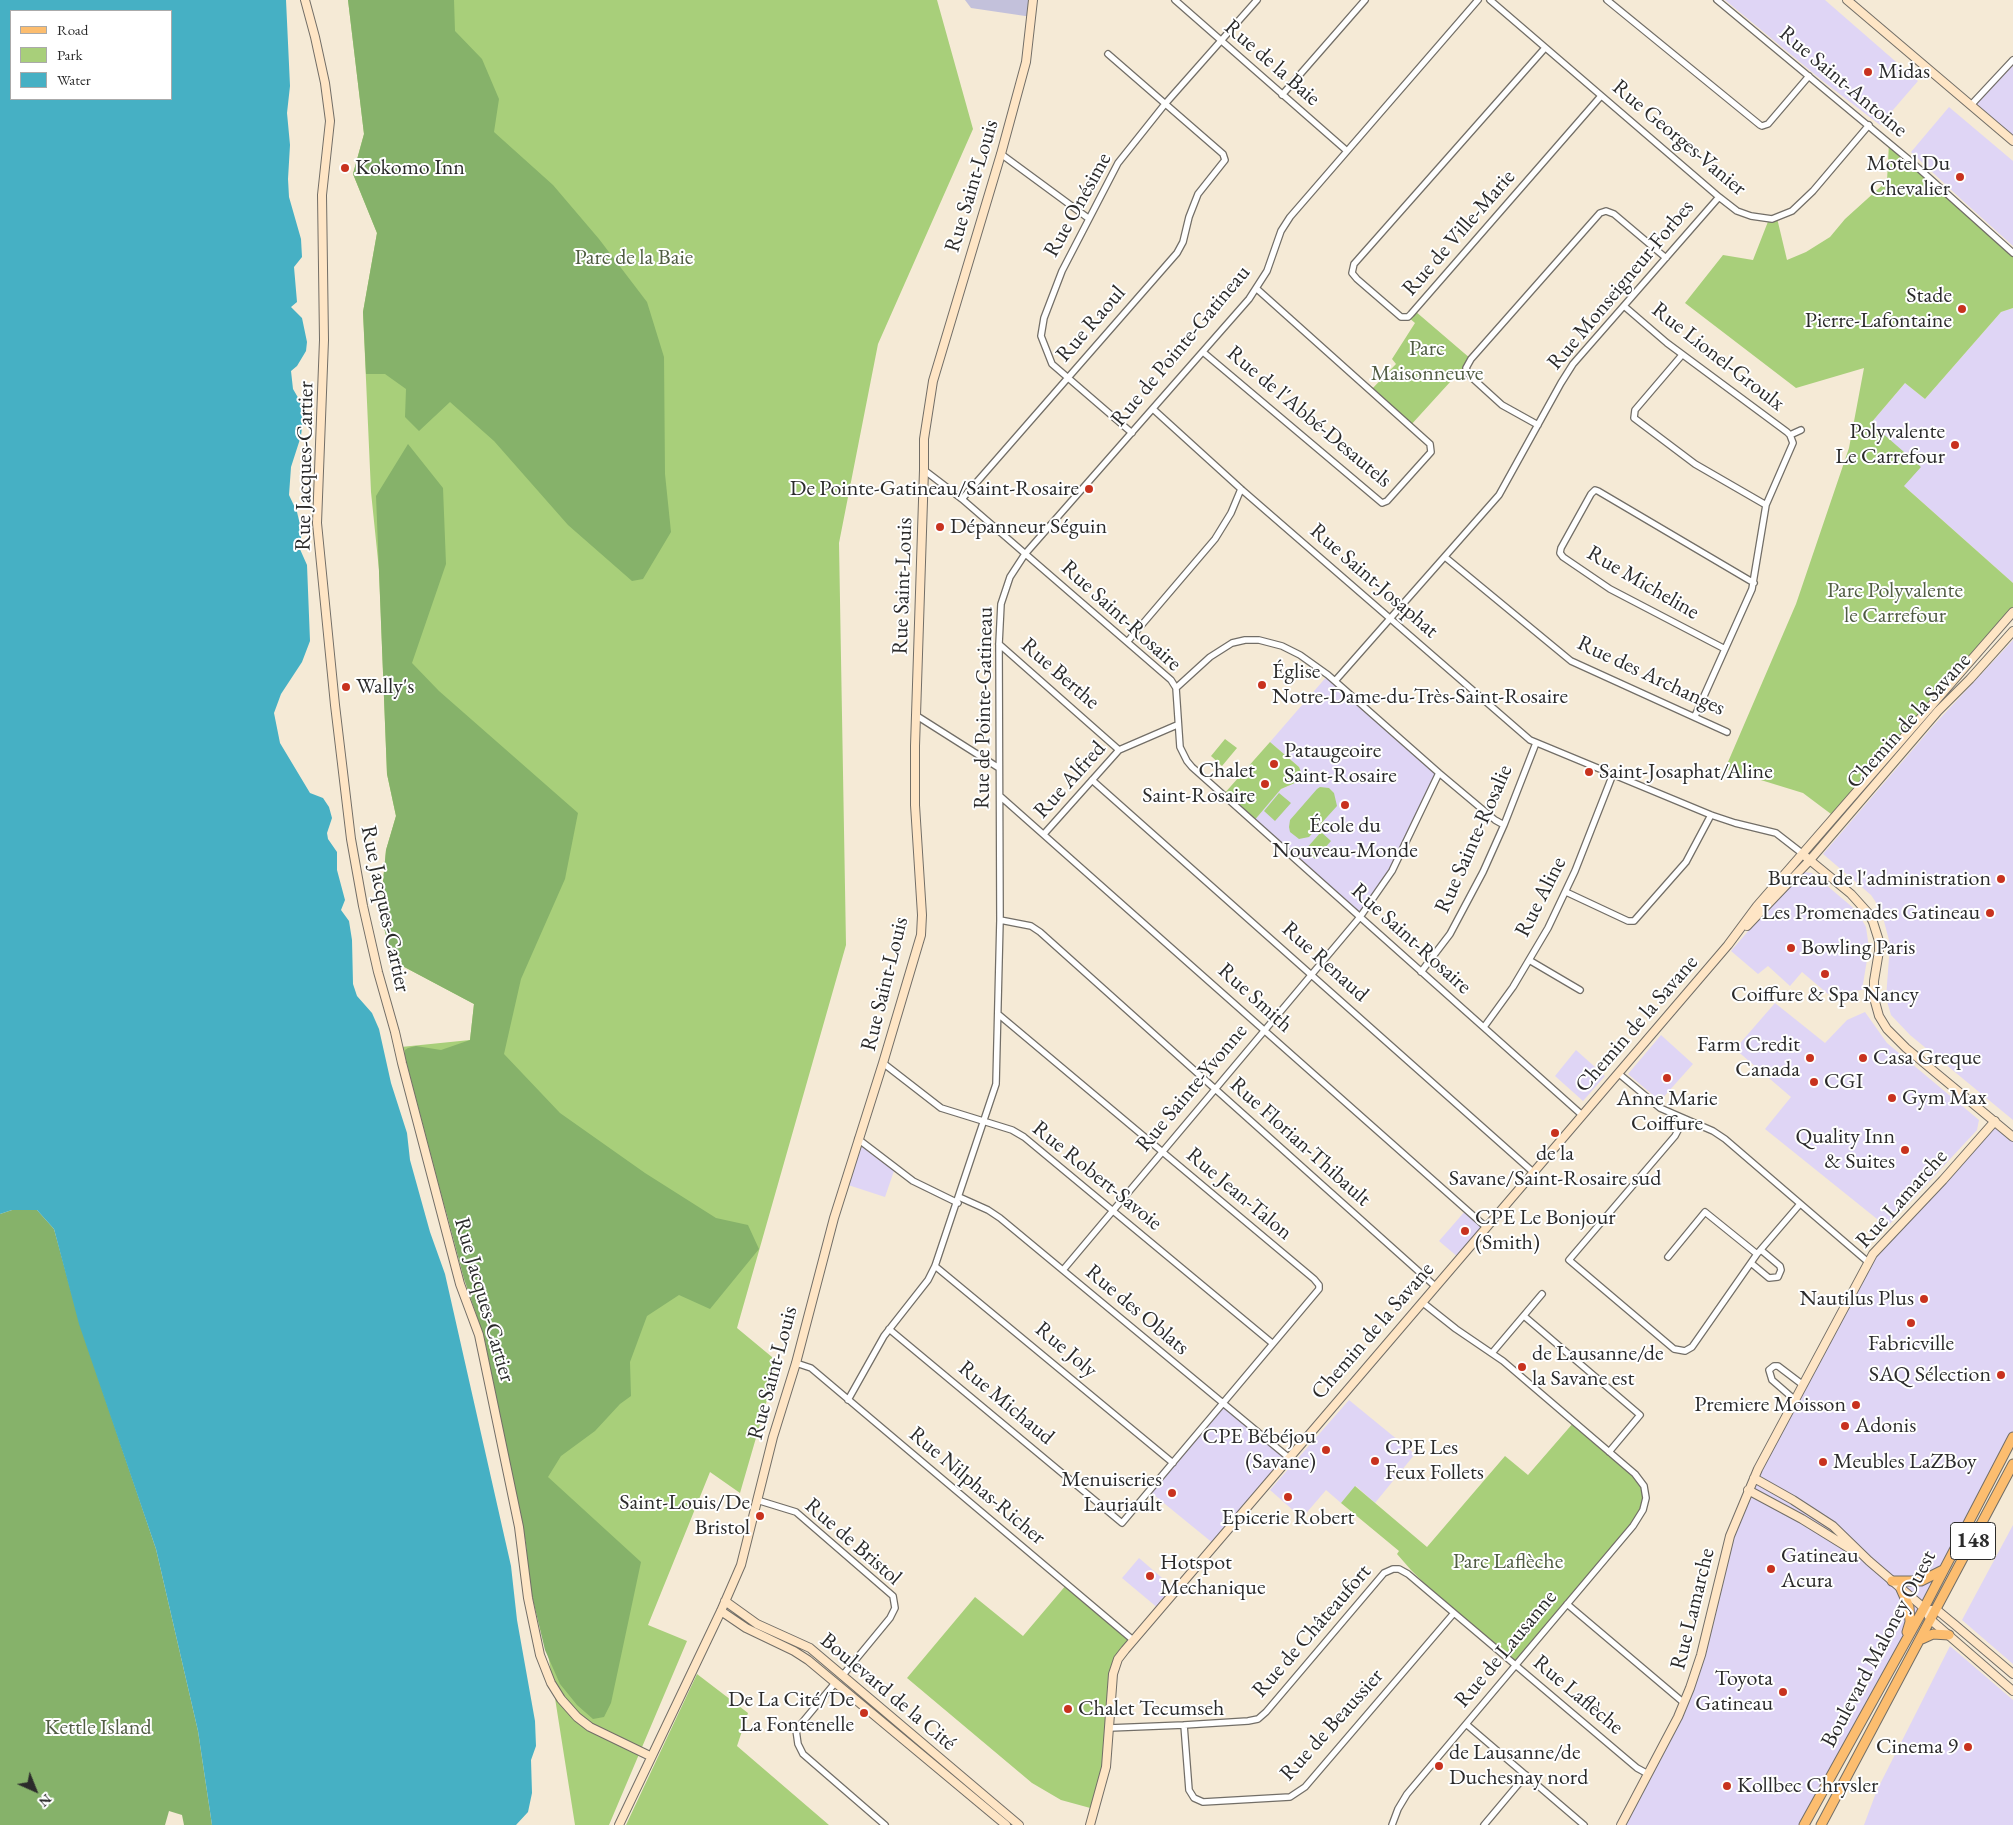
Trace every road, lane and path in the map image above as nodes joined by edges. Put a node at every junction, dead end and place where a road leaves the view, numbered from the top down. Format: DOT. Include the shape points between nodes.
graph roads {
  1 [pos="305,0"];
  2 [pos="1033,0"];
  3 [pos="1174,0"];
  4 [pos="1257,0"];
  5 [pos="1365,0"];
  6 [pos="1478,0"];
  7 [pos="1490,0"];
  8 [pos="1607,0"];
  9 [pos="1717,0"];
  10 [pos="1847,0"];
  11 [pos="1221,41"];
  12 [pos="1545,48"];
  13 [pos="1108,54"];
  14 [pos="2013,60"];
  15 [pos="1808,76"];
  16 [pos="1282,95"];
  17 [pos="1601,96"];
  18 [pos="1165,104"];
  19 [pos="1970,105"];
  20 [pos="1868,126"];
  21 [pos="2013,141"];
  22 [pos="1346,151"];
  23 [pos="1001,154"];
  24 [pos="1719,197"];
  25 [pos="1088,218"];
  26 [pos="2013,253"];
  27 [pos="1666,258"];
  28 [pos="1257,289"];
  29 [pos="1624,306"];
  30 [pos="1203,352"];
  31 [pos="1682,355"];
  32 [pos="1068,377"];
  33 [pos="1153,409"];
  34 [pos="1538,425"];
  35 [pos="1801,430"];
  36 [pos="1132,433"];
  37 [pos="1790,435"];
  38 [pos="924,470"];
  39 [pos="1241,489"];
  40 [pos="962,499"];
  41 [pos="1766,505"];
  42 [pos="1025,554"];
  43 [pos="1445,557"];
  44 [pos="1754,583"];
  45 [pos="2013,612"];
  46 [pos="1390,619"];
  47 [pos="2013,631"];
  48 [pos="1128,642"];
  49 [pos="999,644"];
  50 [pos="1725,649"];
  51 [pos="1335,681"];
  52 [pos="1176,688"];
  53 [pos="917,716"];
  54 [pos="1694,716"];
  55 [pos="1177,725"];
  56 [pos="1727,732"];
  57 [pos="1536,742"];
  58 [pos="1119,750"];
  59 [pos="999,768"];
  60 [pos="1438,773"];
  61 [pos="1613,774"];
  62 [pos="1092,780"];
  63 [pos="1000,796"];
  64 [pos="1711,815"];
  65 [pos="1504,825"];
  66 [pos="1044,834"];
  67 [pos="1803,854"];
  68 [pos="1810,860"];
  69 [pos="1566,892"];
  70 [pos="1360,917"];
  71 [pos="1000,920"];
  72 [pos="1728,945"];
  73 [pos="1529,960"];
  74 [pos="1422,972"];
  75 [pos="1312,974"];
  76 [pos="1580,990"];
  77 [pos="998,1014"];
  78 [pos="1484,1027"];
  79 [pos="1264,1030"];
  80 [pos="883,1063"];
  81 [pos="1618,1073"];
  82 [pos="1214,1088"];
  83 [pos="1582,1115"];
  84 [pos="1684,1119"];
  85 [pos="1995,1121"];
  86 [pos="985,1123"];
  87 [pos="2013,1137"];
  88 [pos="858,1139"];
  89 [pos="1161,1152"];
  90 [pos="1533,1172"];
  91 [pos="959,1200"];
  92 [pos="1800,1204"];
  93 [pos="1112,1211"];
  94 [pos="1486,1227"];
  95 [pos="1759,1252"];
  96 [pos="1668,1257"];
  97 [pos="1868,1262"];
  98 [pos="1751,1263"];
  99 [pos="936,1266"];
  100 [pos="1063,1270"];
  101 [pos="1434,1286"];
  102 [pos="1542,1294"];
  103 [pos="1422,1302"];
  104 [pos="1524,1316"];
  105 [pos="889,1329"];
  106 [pos="1272,1343"];
  107 [pos="1492,1353"];
  108 [pos="796,1362"];
  109 [pos="1803,1385"];
  110 [pos="848,1400"];
  111 [pos="1795,1400"];
  112 [pos="1223,1404"];
  113 [pos="2013,1437"];
  114 [pos="1609,1452"];
  115 [pos="1288,1457"];
  116 [pos="1173,1462"];
  117 [pos="2013,1464"];
  118 [pos="1754,1478"];
  119 [pos="1748,1490"];
  120 [pos="757,1500"];
  121 [pos="1869,1561"];
  122 [pos="1393,1569"];
  123 [pos="1944,1570"];
  124 [pos="1892,1581"];
  125 [pos="1902,1589"];
  126 [pos="725,1601"];
  127 [pos="1567,1604"];
  128 [pos="1924,1608"];
  129 [pos="1937,1610"];
  130 [pos="721,1611"];
  131 [pos="1454,1613"];
  132 [pos="1931,1620"];
  133 [pos="1949,1635"];
  134 [pos="1133,1640"];
  135 [pos="1920,1641"];
  136 [pos="1905,1642"];
  137 [pos="1515,1665"];
  138 [pos="843,1674"];
  139 [pos="2013,1674"];
  140 [pos="836,1684"];
  141 [pos="2013,1691"];
  142 [pos="1684,1704"];
  143 [pos="1466,1724"];
  144 [pos="1184,1725"];
  145 [pos="1109,1728"];
  146 [pos="650,1756"];
  147 [pos="1648,1774"];
  148 [pos="1526,1776"];
  149 [pos="1016,1824"];
  150 [pos="618,1825"];
  151 [pos="885,1825"];
  152 [pos="1006,1825"];
  153 [pos="1090,1825"];
  154 [pos="1392,1825"];
  155 [pos="1484,1825"];
  156 [pos="1584,1825"];
  157 [pos="1621,1825"];
  158 [pos="1804,1825"];
  159 [pos="1821,1825"];
  1 -- 146 [label="street, Rue Jacques-Cartier" via="325,82 330,121 322,195 324,357 317,524 334,705 363,906 460,1284 479,1335 519,1527 528,1598 540,1655 551,1683 577,1717 590,1727"];
  2 -- 23 [label="street, Rue Saint-Louis" via="1026,62"];
  3 -- 11 [label="street, Rue de la Baie"];
  4 -- 11 [label="street, Rue Onésime"];
  5 -- 16 [label="street"];
  6 -- 22 [label="street, Rue de Pointe-Gatineau"];
  7 -- 12 [label="street, Rue Georges-Vanier"];
  8 -- 15 [label="street" via="1760,126 1768,124"];
  9 -- 15 [label="street, Rue Saint-Antoine"];
  10 -- 19 [label="street"];
  11 -- 16 [label="street, Rue de la Baie"];
  11 -- 18 [label="street, Rue Onésime"];
  12 -- 17 [label="street, Rue Georges-Vanier"];
  12 -- 17 [label="street, Rue de Ville-Marie" via="1354,264 1352,273 1357,279 1401,317 1411,314"];
  13 -- 18 [label="street"];
  14 -- 19 [label="street"];
  15 -- 20 [label="street, Rue Saint-Antoine"];
  16 -- 22 [label="street, Rue de la Baie"];
  17 -- 24 [label="street, Rue Georges-Vanier"];
  18 -- 25 [label="street, Rue Onésime" via="1118,163"];
  18 -- 32 [label="street, Rue Raoul" via="1226,160 1198,194 1184,242 1177,253"];
  19 -- 21 [label="street"];
  20 -- 24 [label="street, Rue Georges-Vanier" via="1801,204 1785,215 1772,219 1756,218 1737,211"];
  20 -- 26 [label="street, Rue Saint-Antoine"];
  22 -- 28 [label="street, Rue de Pointe-Gatineau" via="1290,216"];
  23 -- 25 [label="street"];
  23 -- 38 [label="street, Rue Saint-Louis" via="933,381 924,439"];
  24 -- 27 [label="street, Rue Monseigneur-Forbes"];
  25 -- 32 [label="street, Rue Onésime" via="1062,271 1044,318 1041,336 1052,364"];
  27 -- 29 [label="street, Rue Monseigneur-Forbes"];
  27 -- 34 [label="street" via="1614,214 1600,213 1471,359 1466,368 1469,375 1502,405"];
  28 -- 30 [label="street, Rue de Pointe-Gatineau"];
  28 -- 30 [label="street, Rue de l'Abbé-Desautels" via="1430,444 1431,452 1382,503"];
  29 -- 31 [label="street, Rue Lionel-Groulx"];
  29 -- 34 [label="street, Rue Monseigneur-Forbes" via="1573,364"];
  30 -- 33 [label="street, Rue de Pointe-Gatineau"];
  31 -- 37 [label="street, Rue Lionel-Groulx"];
  31 -- 41 [label="street" via="1635,410 1634,418 1695,464"];
  32 -- 36 [label="street, Rue Onésime"];
  32 -- 40 [label="street, Rue Raoul"];
  33 -- 36 [label="street, Rue de Pointe-Gatineau"];
  33 -- 39 [label="street, Rue Saint-Josaphat"];
  34 -- 43 [label="street, Rue Monseigneur-Forbes" via="1498,495"];
  35 -- 37 [label="street, Rue Lionel-Groulx"];
  36 -- 42 [label="street, Rue de Pointe-Gatineau"];
  37 -- 41 [label="street, Rue Lionel-Groulx" via="1792,447"];
  38 -- 40 [label="street, Rue Saint-Rosaire"];
  38 -- 53 [label="street, Rue Saint-Louis"];
  39 -- 46 [label="street, Rue Saint-Josaphat"];
  39 -- 48 [label="street" via="1215,539"];
  40 -- 42 [label="street, Rue Saint-Rosaire"];
  41 -- 44 [label="street, Rue Lionel-Groulx"];
  42 -- 48 [label="street, Rue Saint-Rosaire"];
  42 -- 49 [label="street, Rue de Pointe-Gatineau" via="1010,577 1003,596"];
  43 -- 46 [label="street, Rue Monseigneur-Forbes"];
  43 -- 54 [label="street, Rue des Archanges" via="1572,661"];
  44 -- 50 [label="street, Rue Lionel-Groulx"];
  44 -- 50 [label="street, Rue Micheline" via="1595,490 1561,548 1563,557 1610,589"];
  45 -- 67 [label="street, Chemin de la Savane"];
  46 -- 51 [label="street, Rue Monseigneur-Forbes"];
  46 -- 57 [label="street, Rue Saint-Josaphat"];
  47 -- 68 [label="street, Chemin de la Savane" via="1923,727"];
  48 -- 52 [label="street, Rue Saint-Rosaire"];
  49 -- 58 [label="street, Rue Berthe"];
  49 -- 59 [label="street, Rue de Pointe-Gatineau"];
  50 -- 54 [label="street, Rue Lionel-Groulx"];
  51 -- 52 [label="street" via="1290,650 1267,641 1245,640 1218,651"];
  51 -- 60 [label="street"];
  52 -- 55 [label="street, Rue Saint-Rosaire"];
  53 -- 59 [label="street"];
  53 -- 80 [label="street, Rue Saint-Louis" via="915,806 922,926"];
  54 -- 56 [label="street, Rue des Archanges"];
  55 -- 58 [label="street, Rue Alfred"];
  55 -- 70 [label="street, Rue Saint-Rosaire" via="1180,747 1192,767"];
  57 -- 61 [label="street, Rue Saint-Josaphat"];
  57 -- 65 [label="street, Rue Sainte-Rosalie"];
  58 -- 62 [label="street, Rue Alfred"];
  59 -- 63 [label="street, Rue de Pointe-Gatineau"];
  60 -- 65 [label="street"];
  60 -- 70 [label="street, Rue Sainte-Yvonne" via="1392,871"];
  61 -- 64 [label="street, Rue Saint-Josaphat"];
  61 -- 69 [label="street, Rue Aline"];
  62 -- 66 [label="street, Rue Alfred"];
  62 -- 75 [label="street, Rue Renaud"];
  63 -- 66 [label="street, Rue Smith"];
  63 -- 71 [label="street, Rue de Pointe-Gatineau"];
  64 -- 67 [label="street, Rue Saint-Josaphat" via="1776,833"];
  64 -- 69 [label="street" via="1686,862 1634,921"];
  65 -- 74 [label="street, Rue Sainte-Rosalie" via="1455,925"];
  66 -- 79 [label="street, Rue Smith"];
  67 -- 68 [label="street"];
  67 -- 72 [label="street, Chemin de la Savane"];
  68 -- 72 [label="street, Chemin de la Savane"];
  68 -- 85 [label="street" via="1851,894 1873,922 1879,946 1874,998 1886,1029"];
  69 -- 73 [label="street, Rue Aline"];
  70 -- 74 [label="street, Rue Saint-Rosaire"];
  70 -- 75 [label="street, Rue Sainte-Yvonne"];
  71 -- 77 [label="street, Rue de Pointe-Gatineau"];
  71 -- 82 [label="street, Rue Florian-Thibault" via="1031,926 1040,932"];
  72 -- 81 [label="street, Chemin de la Savane"];
  73 -- 76 [label="street"];
  73 -- 78 [label="street, Rue Aline"];
  74 -- 78 [label="street, Rue Saint-Rosaire"];
  75 -- 79 [label="street, Rue Sainte-Yvonne"];
  75 -- 90 [label="street, Rue Renaud"];
  77 -- 86 [label="street, Rue de Pointe-Gatineau" via="996,1084"];
  77 -- 89 [label="street, Rue Jean-Talon"];
  78 -- 83 [label="street, Rue Saint-Rosaire"];
  79 -- 82 [label="street, Rue Sainte-Yvonne"];
  79 -- 94 [label="street, Rue Smith"];
  80 -- 86 [label="street, Rue Robert-Savoie" via="941,1108"];
  80 -- 88 [label="street, Rue Saint-Louis"];
  81 -- 83 [label="street, Chemin de la Savane"];
  81 -- 84 [label="street" via="1655,1105"];
  82 -- 89 [label="street, Rue Sainte-Yvonne"];
  82 -- 101 [label="street, Rue Florian-Thibault"];
  83 -- 90 [label="street, Chemin de la Savane"];
  84 -- 92 [label="street" via="1719,1135"];
  84 -- 98 [label="street" via="1675,1136 1569,1260 1681,1352 1692,1347"];
  85 -- 87 [label="street"];
  85 -- 97 [label="street, Rue Lamarche"];
  86 -- 91 [label="street, Rue de Pointe-Gatineau"];
  86 -- 93 [label="street, Rue Robert-Savoie" via="1012,1130 1024,1137"];
  88 -- 91 [label="street, Rue des Oblats" via="912,1181"];
  88 -- 108 [label="street, Rue Saint-Louis"];
  89 -- 93 [label="street, Rue Sainte-Yvonne"];
  89 -- 106 [label="street, Rue Jean-Talon" via="1319,1285 1317,1292"];
  90 -- 94 [label="street, Chemin de la Savane"];
  91 -- 99 [label="street, Rue de Pointe-Gatineau"];
  91 -- 100 [label="street, Rue des Oblats" via="995,1214"];
  92 -- 95 [label="street"];
  92 -- 97 [label="street"];
  93 -- 100 [label="street, Rue Sainte-Yvonne"];
  93 -- 106 [label="street, Rue Robert-Savoie"];
  94 -- 101 [label="street, Chemin de la Savane"];
  95 -- 96 [label="street" via="1705,1212"];
  95 -- 98 [label="street"];
  95 -- 98 [label="street" via="1780,1266 1780,1274 1770,1278"];
  97 -- 109 [label="street, Rue Lamarche"];
  99 -- 105 [label="street, Rue de Pointe-Gatineau"];
  99 -- 116 [label="street, Rue Joly"];
  100 -- 112 [label="street, Rue des Oblats"];
  101 -- 103 [label="street, Chemin de la Savane"];
  102 -- 104 [label="street"];
  103 -- 107 [label="street, Rue de Lausanne"];
  103 -- 115 [label="street, Chemin de la Savane"];
  104 -- 107 [label="street"];
  104 -- 114 [label="street" via="1640,1416"];
  105 -- 110 [label="street, Rue de Pointe-Gatineau"];
  105 -- 116 [label="street, Rue Michaud" via="1122,1523"];
  106 -- 112 [label="street"];
  107 -- 114 [label="street, Rue de Lausanne"];
  108 -- 110 [label="street, Rue Nilphas-Richer" via="811,1368"];
  108 -- 120 [label="street, Rue Saint-Louis"];
  109 -- 111 [label="street, Rue Lamarche"];
  109 -- 111 [label="street" via="1778,1366 1769,1370 1772,1380"];
  110 -- 134 [label="street, Rue Nilphas-Richer"];
  111 -- 118 [label="street, Rue Lamarche"];
  112 -- 115 [label="street, Rue des Oblats"];
  112 -- 116 [label="street"];
  113 -- 123 [label="main road, Boulevard Maloney Ouest / 148"];
  114 -- 127 [label="street, Rue de Lausanne" via="1642,1482 1646,1492 1645,1504 1633,1526"];
  115 -- 134 [label="street, Chemin de la Savane"];
  117 -- 129 [label="main road, Boulevard Maloney Ouest / 148"];
  118 -- 119 [label="street, Rue Lamarche"];
  118 -- 121 [label="street" via="1833,1526"];
  119 -- 121 [label="street"];
  119 -- 142 [label="street, Rue Lamarche" via="1730,1536 1702,1655"];
  120 -- 126 [label="street, Rue Saint-Louis" via="741,1565"];
  120 -- 138 [label="street, Rue de Bristol" via="796,1512 893,1596 895,1608 890,1618"];
  121 -- 124 [label="street"];
  122 -- 131 [label="street, Rue Laflèche" via="1404,1570"];
  122 -- 144 [label="street, Rue de Châteaufort" via="1384,1573 1262,1716 1248,1721"];
  123 -- 124 [label="main road" via="1921,1581"];
  123 -- 128 [label="main road, Boulevard Maloney Ouest / 148"];
  124 -- 125 [label="street"];
  125 -- 128 [label="street"];
  125 -- 136 [label="main road" via="1910,1614"];
  126 -- 130 [label="street, Rue Saint-Louis"];
  126 -- 138 [label="street, Boulevard de la Cité" via="757,1624 803,1644"];
  127 -- 137 [label="street, Rue de Lausanne"];
  127 -- 142 [label="street"];
  128 -- 129 [label="street"];
  128 -- 132 [label="street"];
  128 -- 136 [label="main road, Boulevard Maloney Ouest / 148"];
  129 -- 132 [label="main road, Boulevard Maloney Ouest / 148"];
  129 -- 139 [label="street"];
  130 -- 140 [label="street, Boulevard de la Cité" via="746,1628 801,1655"];
  130 -- 146 [label="street, Rue Saint-Louis"];
  131 -- 137 [label="street, Rue Laflèche"];
  131 -- 144 [label="street, Rue de Beaussier" via="1305,1787 1290,1797 1203,1802 1194,1798 1189,1790"];
  132 -- 133 [label="street"];
  132 -- 135 [label="main road, Boulevard Maloney Ouest / 148"];
  133 -- 135 [label="main road" via="1930,1634"];
  133 -- 141 [label="street"];
  134 -- 145 [label="street, Chemin de la Savane" via="1118,1659 1113,1674"];
  135 -- 159 [label="main road, Boulevard Maloney Ouest / 148"];
  136 -- 158 [label="main road, Boulevard Maloney Ouest / 148"];
  137 -- 143 [label="street, Rue de Lausanne"];
  137 -- 147 [label="street, Rue Laflèche"];
  138 -- 140 [label="street"];
  138 -- 149 [label="street, Boulevard de la Cité"];
  140 -- 151 [label="street" via="796,1730 798,1744 803,1754"];
  140 -- 152 [label="street, Boulevard de la Cité"];
  142 -- 147 [label="street, Rue Lamarche"];
  143 -- 148 [label="street"];
  143 -- 154 [label="street, Rue de Lausanne" via="1407,1794"];
  144 -- 145 [label="street, Rue de Châteaufort"];
  145 -- 153 [label="street, Chemin de la Savane" via="1105,1772"];
  146 -- 150 [label="street, Rue Saint-Louis"];
  147 -- 157 [label="street, Rue Lamarche"];
  148 -- 155 [label="street"];
  148 -- 156 [label="street"];
}
